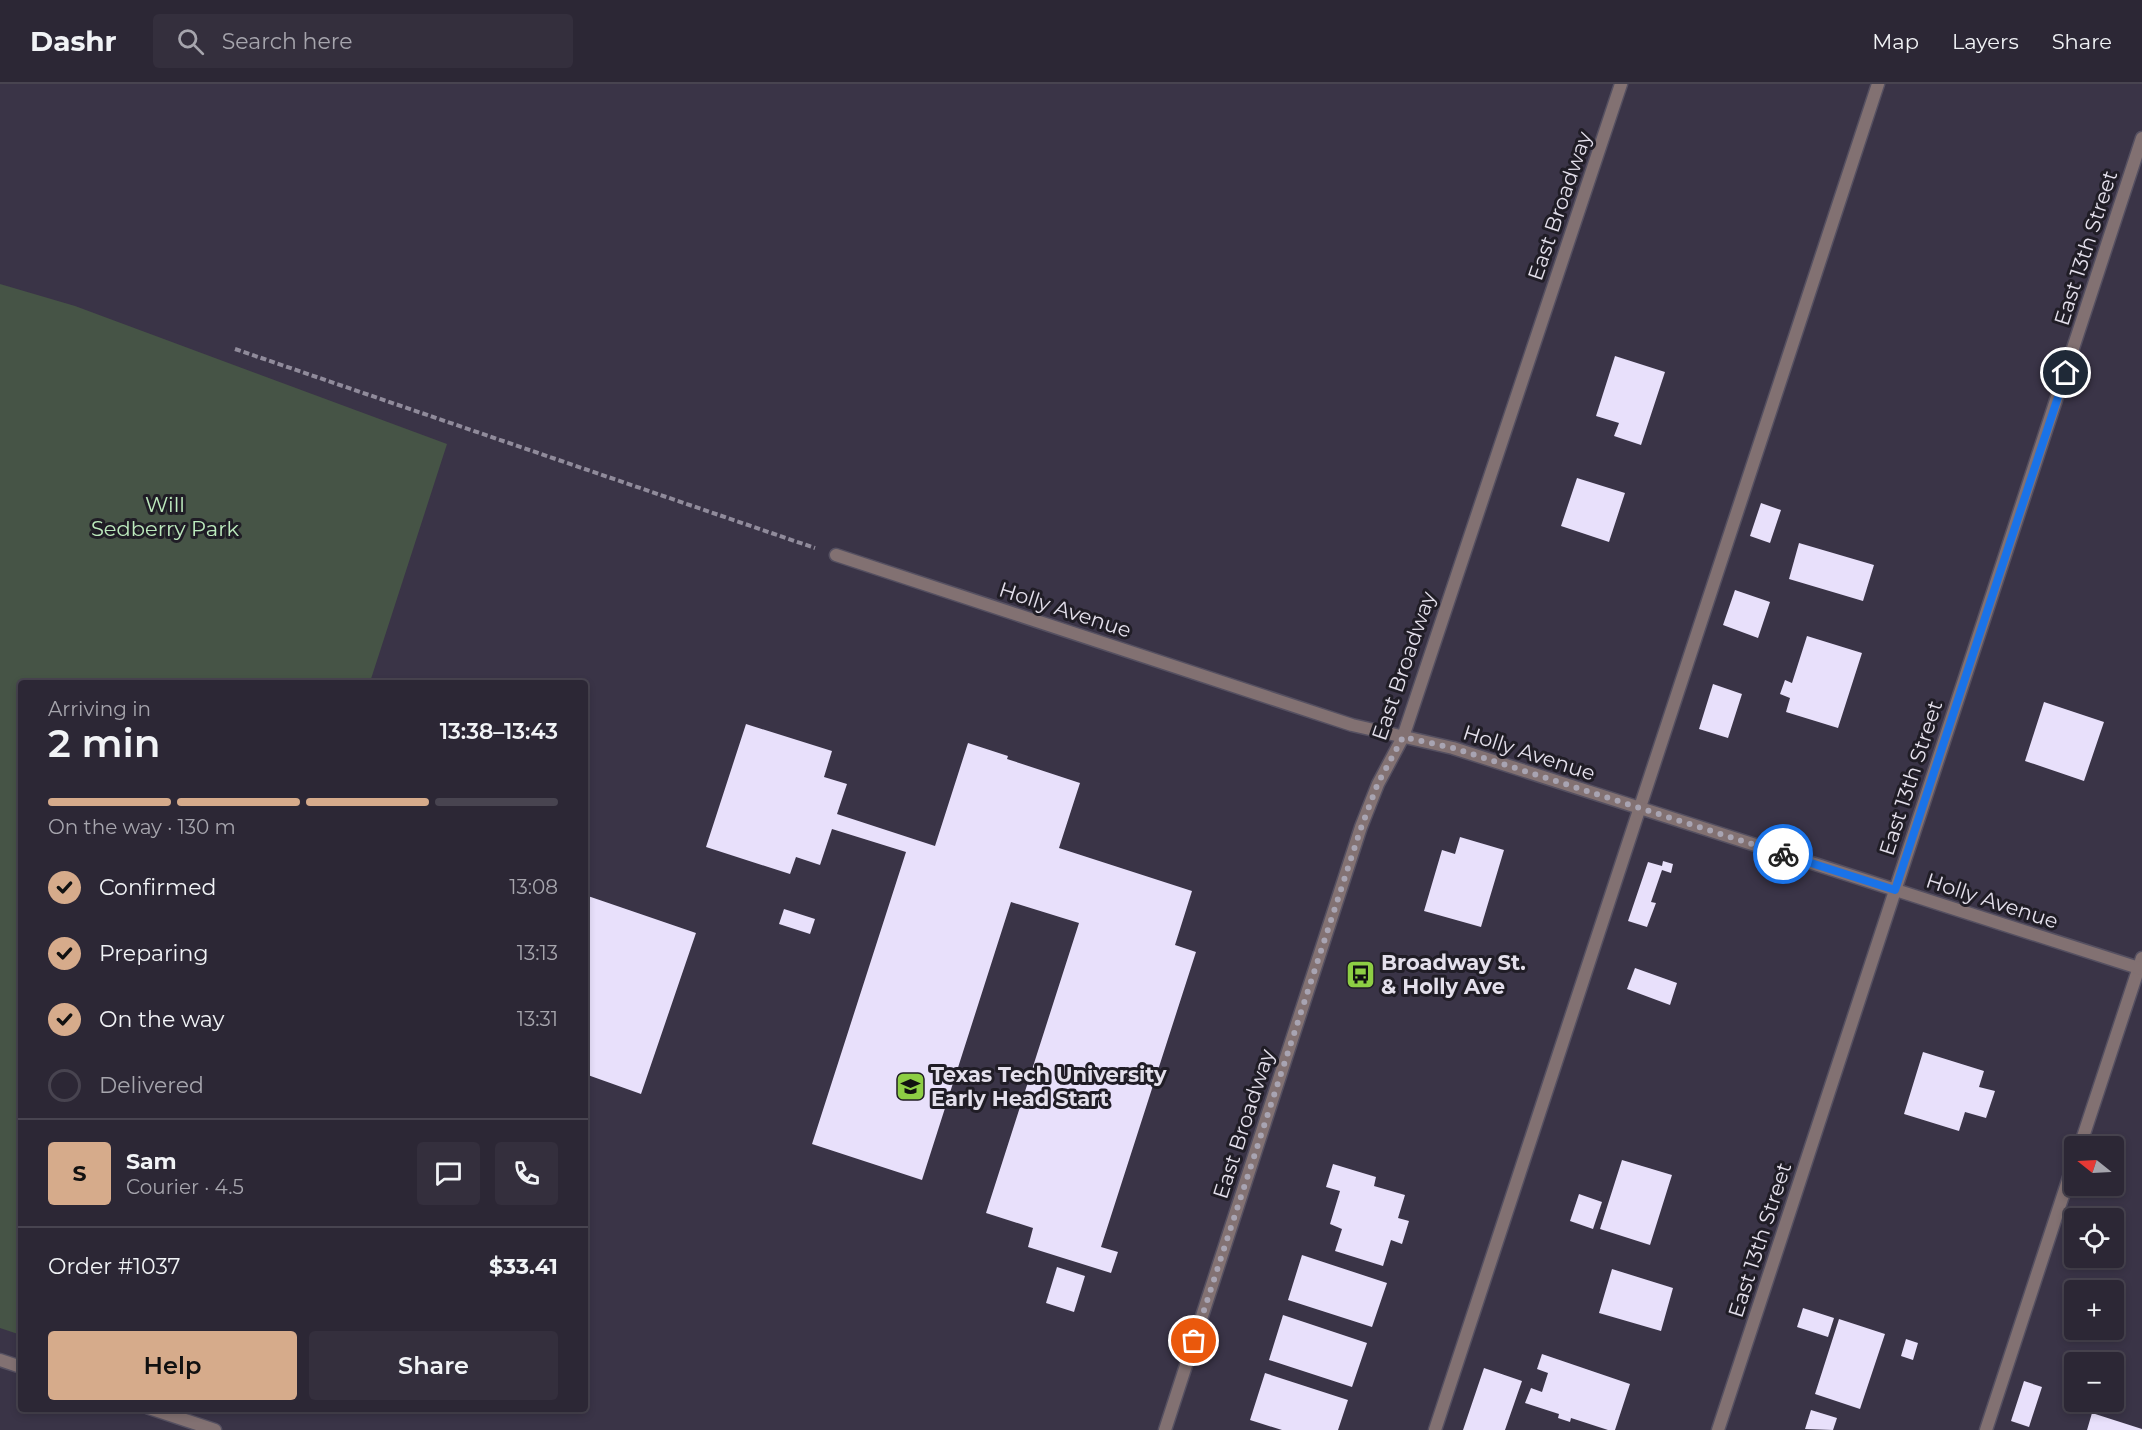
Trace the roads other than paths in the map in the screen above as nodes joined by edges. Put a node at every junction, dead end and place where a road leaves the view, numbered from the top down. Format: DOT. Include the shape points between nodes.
graph roads {
  1 [pos="1621,84"];
  2 [pos="1878,84"];
  3 [pos="2142,138"];
  4 [pos="836,555"];
  5 [pos="1403,737"];
  6 [pos="1639,808"];
  7 [pos="1895,890"];
  8 [pos="2141,965"];
  9 [pos="2083,1136"];
  10 [pos="2064,1192"];
  11 [pos="0,1360"];
  12 [pos="18,1366"];
  13 [pos="161,1412"];
  14 [pos="215,1430"];
  15 [pos="1166,1430"];
  16 [pos="1435,1430"];
  17 [pos="1718,1430"];
  18 [pos="1986,1430"];
  1 -- 5 [label="street, East Broadway"];
  2 -- 6 [label="street"];
  3 -- 7 [label="street, East 13th Street"];
  4 -- 5 [label="street, Holly Avenue" via="1341,721"];
  5 -- 6 [label="street, Holly Avenue" via="1453,748"];
  5 -- 15 [label="street, East Broadway" via="1378,783 1361,828"];
  6 -- 7 [label="street, Holly Avenue"];
  6 -- 16 [label="street"];
  7 -- 8 [label="street, Holly Avenue"];
  7 -- 17 [label="street, East 13th Street"];
  8 -- 9 [label="street"];
  10 -- 18 [label="street"];
  11 -- 12 [label="street"];
  13 -- 14 [label="street"];
}
